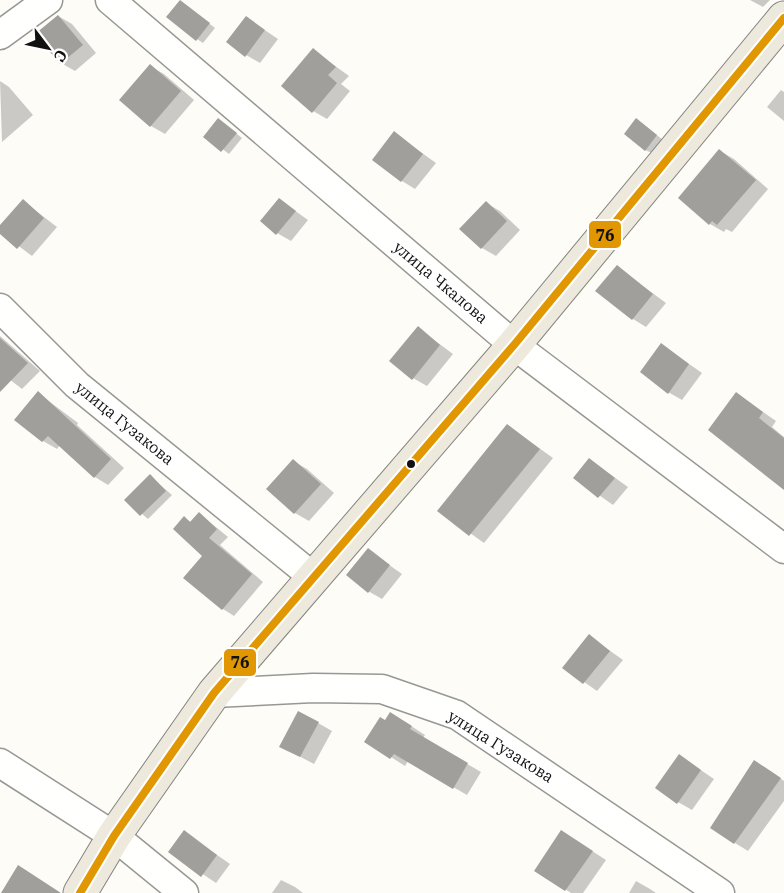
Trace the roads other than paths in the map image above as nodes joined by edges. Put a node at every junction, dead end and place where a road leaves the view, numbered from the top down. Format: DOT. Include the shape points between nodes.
graph roads {
  1 [pos="48,0"];
  2 [pos="110,0"];
  3 [pos="784,18"];
  4 [pos="0,35"];
  5 [pos="0,308"];
  6 [pos="514,345"];
  7 [pos="784,549"];
  8 [pos="312,576"];
  9 [pos="214,693"];
  10 [pos="0,763"];
  11 [pos="114,836"];
  12 [pos="80,893"];
  13 [pos="184,893"];
  14 [pos="720,893"];
  1 -- 4 [label="street"];
  2 -- 6 [label="street, улица Чкалова"];
  3 -- 6 [label="main road"];
  5 -- 8 [label="street, улица Гузакова" via="77,385"];
  6 -- 7 [label="street, улица Чкалова"];
  6 -- 8 [label="main road"];
  8 -- 9 [label="main road"];
  9 -- 11 [label="main road"];
  9 -- 14 [label="street, улица Гузакова" via="382,689 458,715"];
  10 -- 11 [label="street"];
  11 -- 12 [label="main road"];
  11 -- 13 [label="street"];
}
